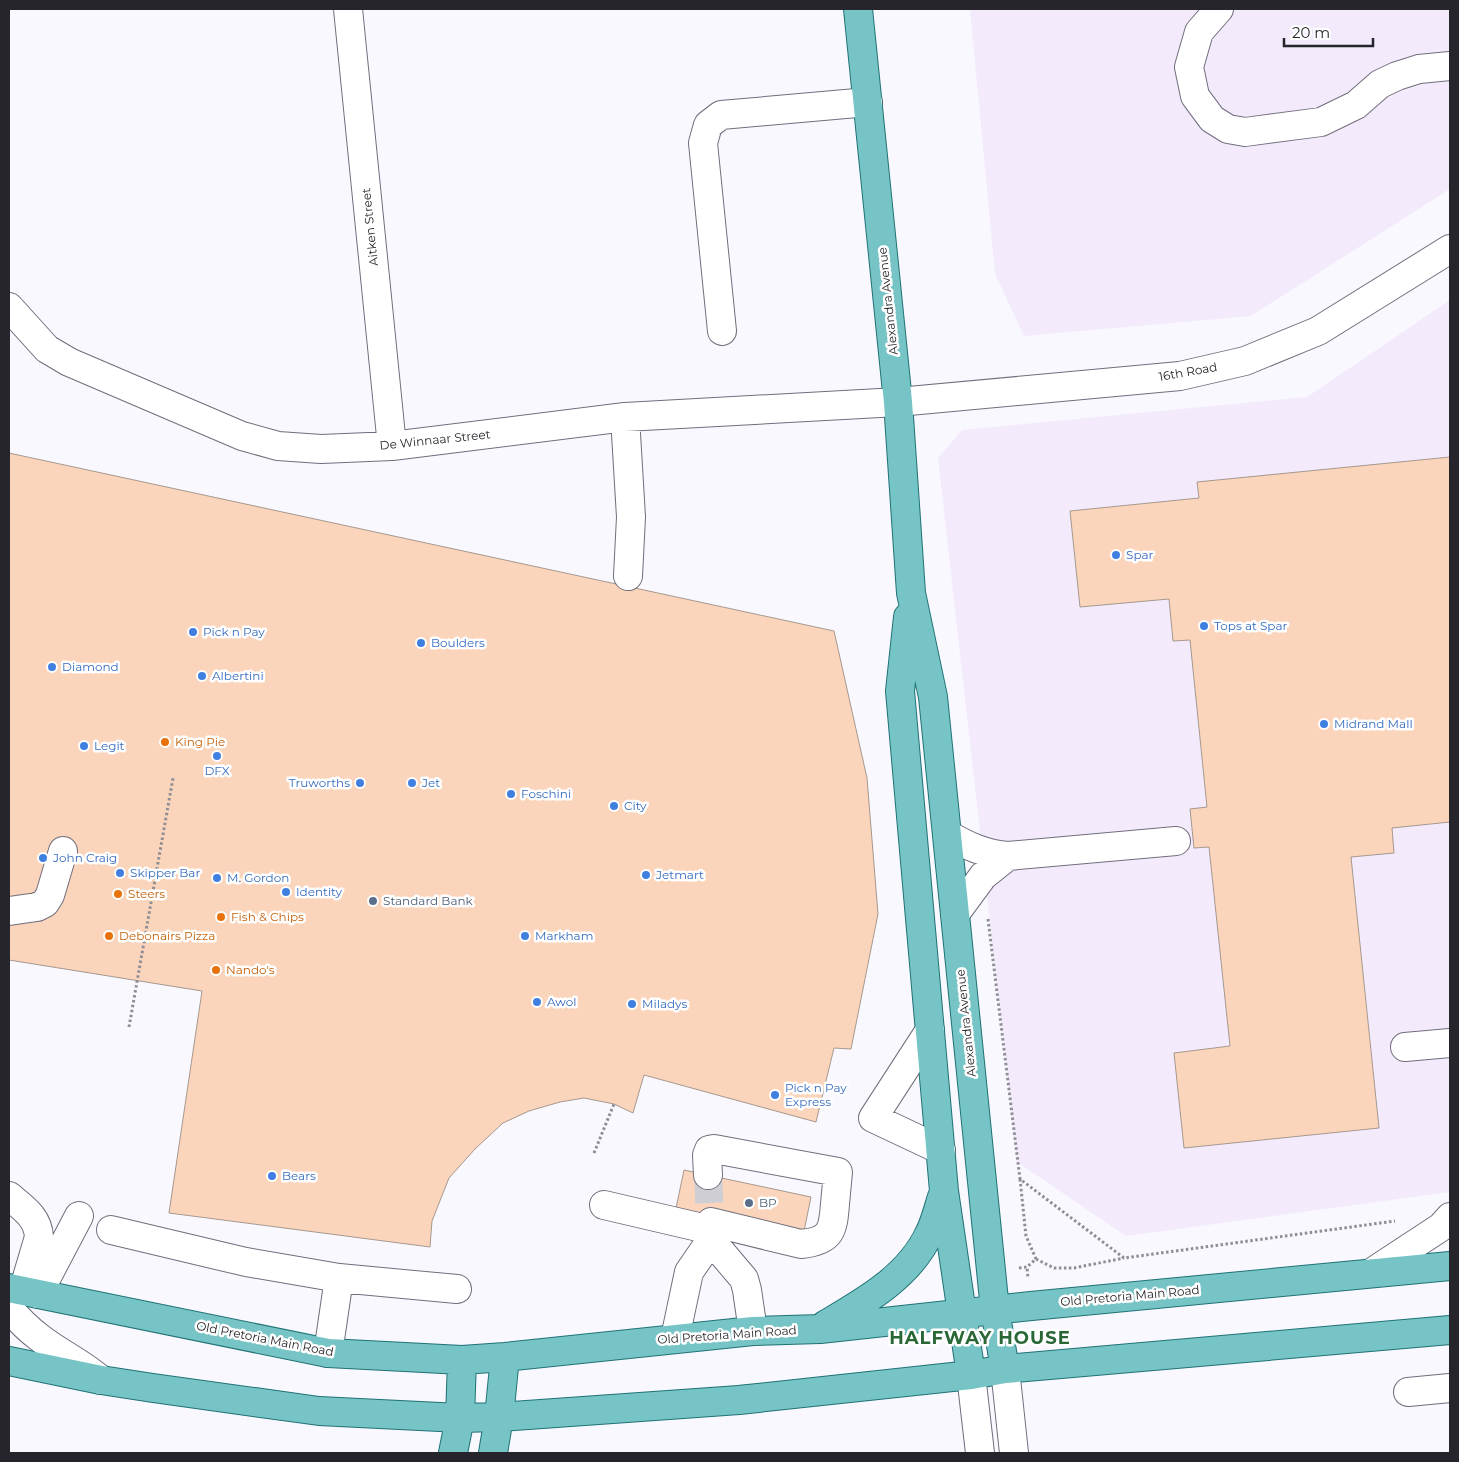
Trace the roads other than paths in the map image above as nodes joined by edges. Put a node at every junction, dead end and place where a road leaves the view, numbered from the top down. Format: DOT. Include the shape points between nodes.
graph roads {
  1 [pos="348,9"];
  2 [pos="858,9"];
  3 [pos="1220,9"];
  4 [pos="1450,66"];
  5 [pos="868,102"];
  6 [pos="1450,250"];
  7 [pos="9,307"];
  8 [pos="722,331"];
  9 [pos="898,402"];
  10 [pos="626,417"];
  11 [pos="392,446"];
  12 [pos="628,576"];
  13 [pos="911,593"];
  14 [pos="947,834"];
  15 [pos="1176,841"];
  16 [pos="63,850"];
  17 [pos="1008,856"];
  18 [pos="9,912"];
  19 [pos="955,914"];
  20 [pos="930,1030"];
  21 [pos="1450,1043"];
  22 [pos="1404,1047"];
  23 [pos="941,1150"];
  24 [pos="708,1175"];
  25 [pos="944,1191"];
  26 [pos="17,1197"];
  27 [pos="604,1205"];
  28 [pos="79,1216"];
  29 [pos="1450,1217"];
  30 [pos="711,1227"];
  31 [pos="111,1230"];
  32 [pos="1450,1266"];
  33 [pos="1371,1273"];
  34 [pos="339,1278"];
  35 [pos="458,1289"];
  36 [pos="19,1295"];
  37 [pos="996,1310"];
  38 [pos="961,1314"];
  39 [pos="820,1329"];
  40 [pos="1450,1330"];
  41 [pos="753,1331"];
  42 [pos="675,1338"];
  43 [pos="328,1353"];
  44 [pos="505,1357"];
  45 [pos="462,1360"];
  46 [pos="9,1361"];
  47 [pos="1005,1369"];
  48 [pos="970,1375"];
  49 [pos="101,1380"];
  50 [pos="1450,1388"];
  51 [pos="1408,1392"];
  52 [pos="499,1417"];
  53 [pos="460,1418"];
  54 [pos="453,1453"];
  55 [pos="493,1453"];
  56 [pos="980,1453"];
  57 [pos="1014,1453"];
  1 -- 11 [label="street, Aitken Street"];
  2 -- 5 [label="main road, Alexandra Avenue"];
  3 -- 4 [label="street" via="1199,32 1189,67 1195,96 1212,119 1228,129 1245,132 1321,122 1356,105 1380,84 1397,76"];
  5 -- 8 [label="street" via="721,115 708,125 703,144"];
  5 -- 9 [label="main road, Alexandra Avenue"];
  6 -- 9 [label="street, 16th Road" via="1318,331 1245,361 1180,376"];
  7 -- 11 [label="street, De Winnaar Street" via="47,349 69,362 242,436 278,446"];
  9 -- 10 [label="street, De Winnaar Street"];
  9 -- 13 [label="main road, Alexandra Avenue"];
  10 -- 11 [label="street, De Winnaar Street"];
  10 -- 12 [label="street" via="631,517"];
  13 -- 14 [label="main road, Alexandra Avenue" via="933,697"];
  13 -- 20 [label="main road, Alexandra Avenue" via="900,691"];
  14 -- 17 [label="street" via="978,850"];
  14 -- 19 [label="main road, Alexandra Avenue"];
  15 -- 17 [label="street"];
  16 -- 18 [label="street" via="45,903"];
  17 -- 19 [label="street" via="983,876"];
  19 -- 37 [label="main road, Alexandra Avenue"];
  20 -- 23 [label="main road, Alexandra Avenue"];
  20 -- 23 [label="street" via="873,1118"];
  21 -- 22 [label="street"];
  23 -- 25 [label="main road, Alexandra Avenue"];
  24 -- 30 [label="street" via="707,1155 714,1149 838,1172 834,1226 821,1239 801,1244"];
  25 -- 38 [label="main road, Alexandra Avenue"];
  25 -- 39 [label="main road" via="929,1234 908,1265 872,1296"];
  26 -- 36 [label="street" via="29,1212 39,1237"];
  27 -- 30 [label="street"];
  28 -- 36 [label="street"];
  29 -- 33 [label="street" via="1442,1227"];
  30 -- 41 [label="street" via="744,1279"];
  30 -- 42 [label="street" via="689,1272"];
  31 -- 34 [label="street" via="246,1262"];
  32 -- 33 [label="main road, Old Pretoria Main Road"];
  33 -- 37 [label="main road, Old Pretoria Main Road"];
  34 -- 35 [label="street"];
  34 -- 43 [label="street"];
  36 -- 43 [label="main road, Old Pretoria Main Road"];
  36 -- 49 [label="street" via="19,1320"];
  37 -- 38 [label="main road, Old Pretoria Main Road"];
  37 -- 47 [label="main road, Alexandra Avenue"];
  38 -- 39 [label="main road, Old Pretoria Main Road"];
  38 -- 48 [label="main road, Alexandra Avenue"];
  39 -- 41 [label="main road, Old Pretoria Main Road"];
  40 -- 47 [label="main road"];
  41 -- 42 [label="main road, Old Pretoria Main Road"];
  42 -- 44 [label="main road, Old Pretoria Main Road"];
  43 -- 45 [label="main road, Old Pretoria Main Road"];
  44 -- 45 [label="main road, Old Pretoria Main Road"];
  44 -- 52 [label="main road"];
  45 -- 53 [label="main road"];
  46 -- 49 [label="main road"];
  47 -- 48 [label="main road"];
  47 -- 57 [label="street, Alexandra Avenue"];
  48 -- 52 [label="main road" via="739,1400"];
  48 -- 56 [label="street, Alexandra Avenue"];
  49 -- 53 [label="main road" via="319,1411"];
  50 -- 51 [label="street"];
  52 -- 53 [label="main road"];
  52 -- 55 [label="main road"];
  53 -- 54 [label="main road"];
}
